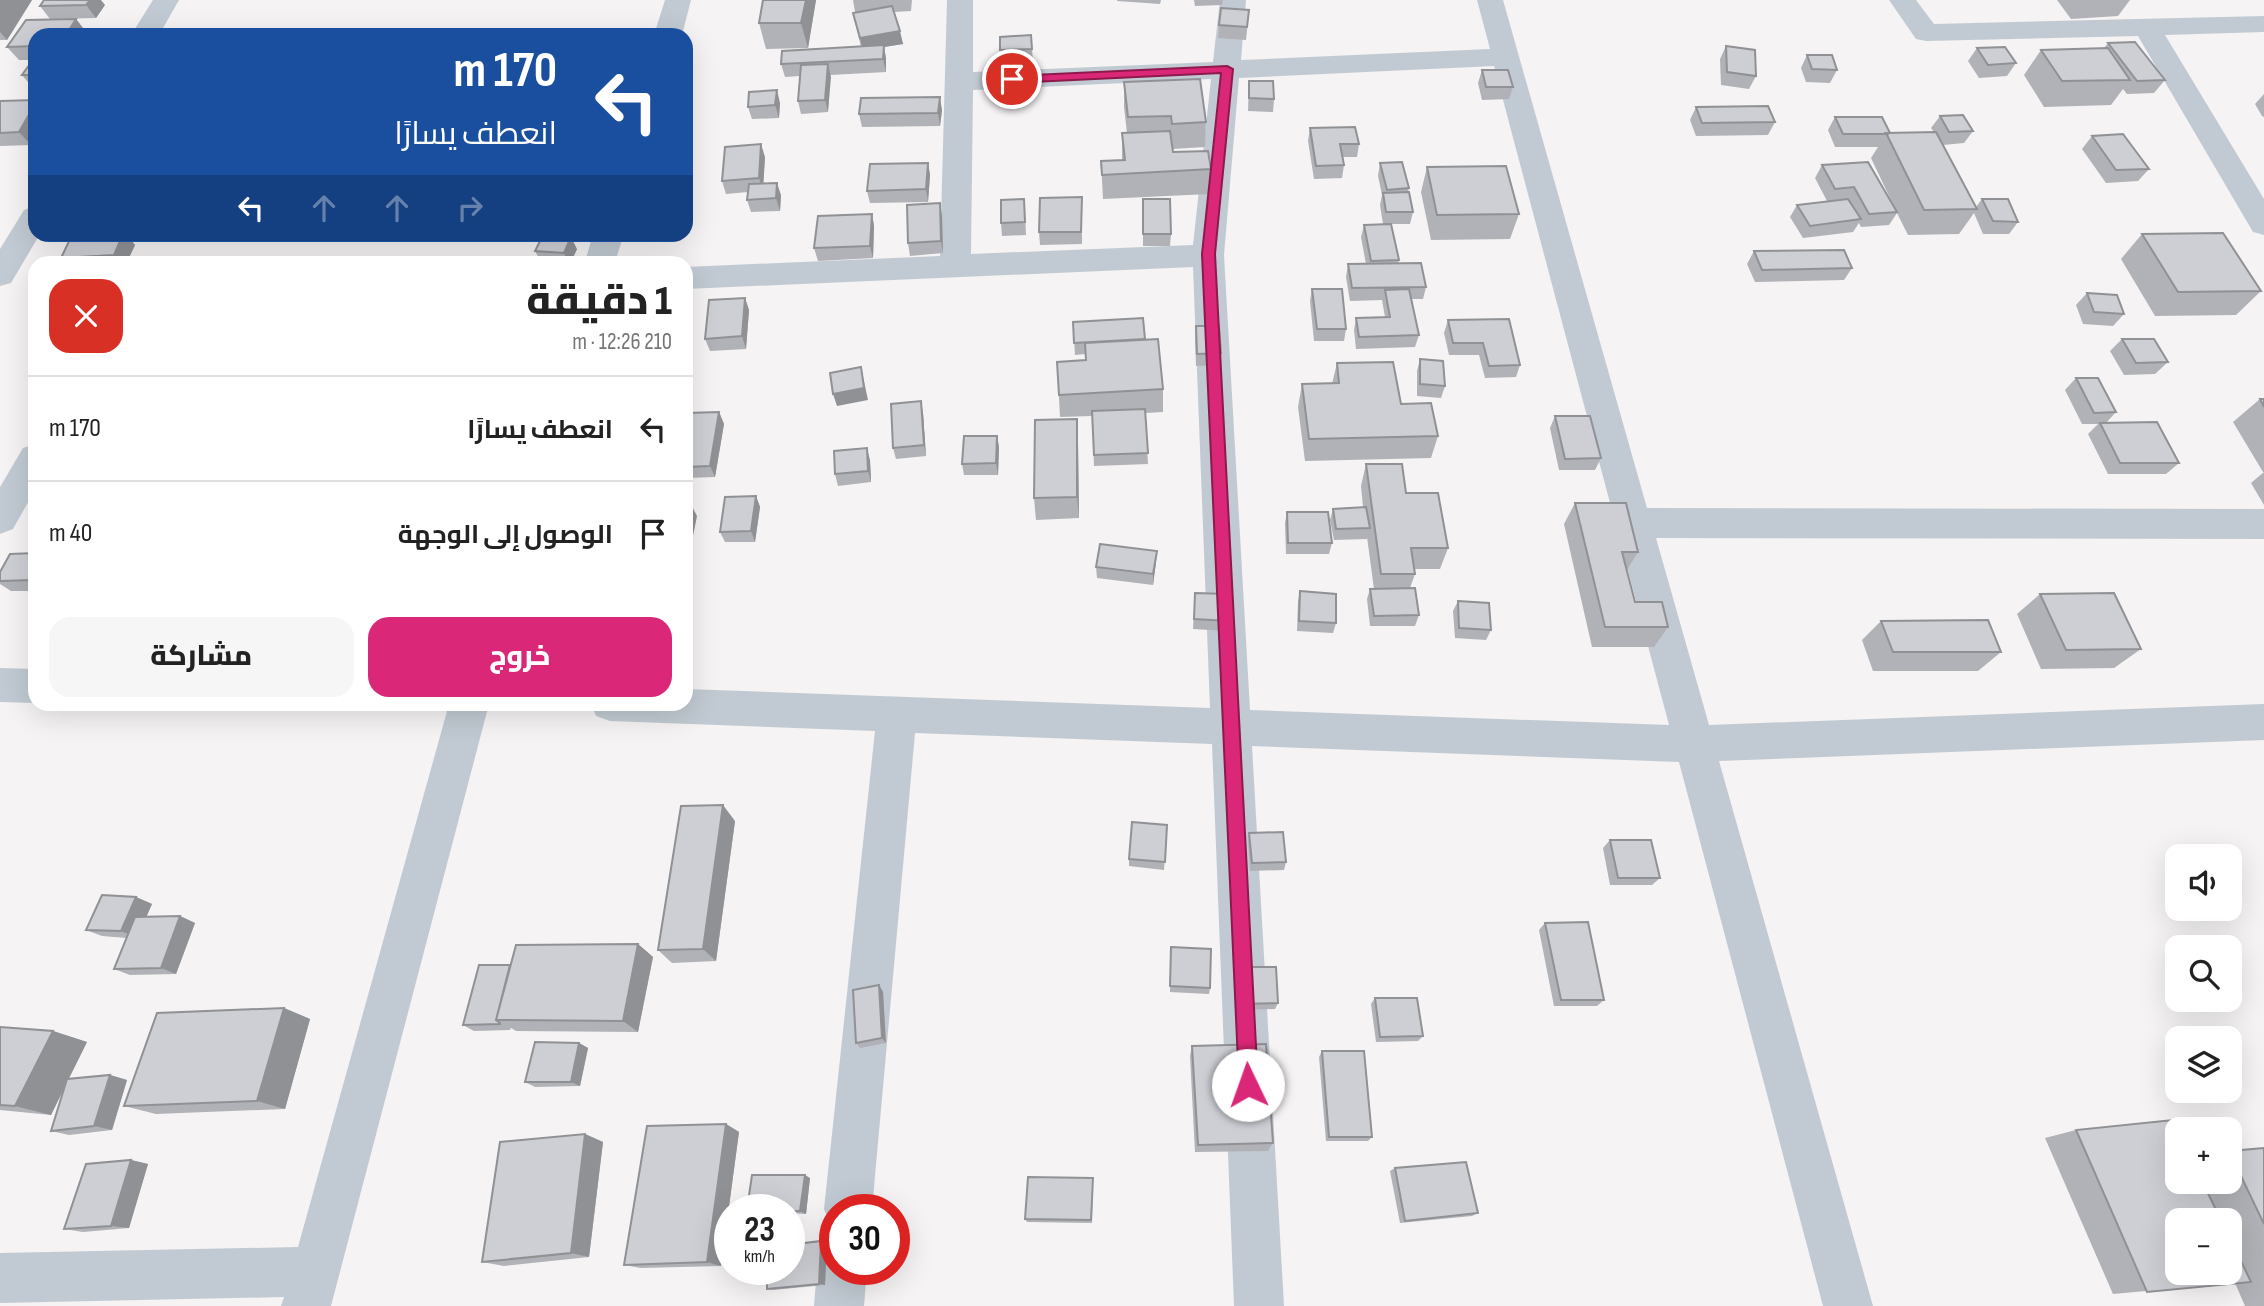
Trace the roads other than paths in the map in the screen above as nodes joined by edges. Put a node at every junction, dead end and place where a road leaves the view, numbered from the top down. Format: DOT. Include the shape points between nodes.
graph roads {
  1 [pos="166,0"];
  2 [pos="678,0"];
  3 [pos="960,0"];
  4 [pos="1233,0"];
  5 [pos="1490,0"];
  6 [pos="1902,0"];
  7 [pos="2264,24"];
  8 [pos="2146,27"];
  9 [pos="149,28"];
  10 [pos="670,28"];
  11 [pos="1506,57"];
  12 [pos="1227,69"];
  13 [pos="958,82"];
  14 [pos="2264,224"];
  15 [pos="28,229"];
  16 [pos="1208,254"];
  17 [pos="956,266"];
  18 [pos="0,275"];
  19 [pos="28,275"];
  20 [pos="693,278"];
  21 [pos="28,470"];
  22 [pos="0,519"];
  23 [pos="1633,523"];
  24 [pos="2264,524"];
  25 [pos="0,685"];
  26 [pos="28,686"];
  27 [pos="693,707"];
  28 [pos="468,711"];
  29 [pos="897,715"];
  30 [pos="2264,722"];
  31 [pos="1231,727"];
  32 [pos="1693,744"];
  33 [pos="849,1194"];
  34 [pos="0,1278"];
  35 [pos="841,1285"];
  36 [pos="311,1288"];
  37 [pos="839,1306"];
  38 [pos="1259,1306"];
  39 [pos="1849,1306"];
  1 -- 9 [label="street"];
  2 -- 10 [label="street"];
  3 -- 13 [label="street"];
  4 -- 12 [label="street"];
  5 -- 11 [label="street"];
  6 -- 8 [label="street" via="1926,33"];
  7 -- 8 [label="street"];
  8 -- 14 [label="street"];
  11 -- 12 [label="street"];
  11 -- 23 [label="street"];
  12 -- 13 [label="street"];
  12 -- 16 [label="street"];
  13 -- 17 [label="street"];
  15 -- 18 [label="street"];
  16 -- 17 [label="street"];
  16 -- 31 [label="street"];
  17 -- 20 [label="street"];
  18 -- 19 [label="street"];
  21 -- 22 [label="street"];
  23 -- 24 [label="street"];
  23 -- 32 [label="street"];
  25 -- 26 [label="street"];
  27 -- 29 [label="street"];
  28 -- 36 [label="street"];
  29 -- 31 [label="street"];
  29 -- 33 [label="street"];
  30 -- 32 [label="street"];
  31 -- 32 [label="street"];
  31 -- 38 [label="street"];
  32 -- 39 [label="street"];
  34 -- 36 [label="street"];
  35 -- 37 [label="street"];
}
